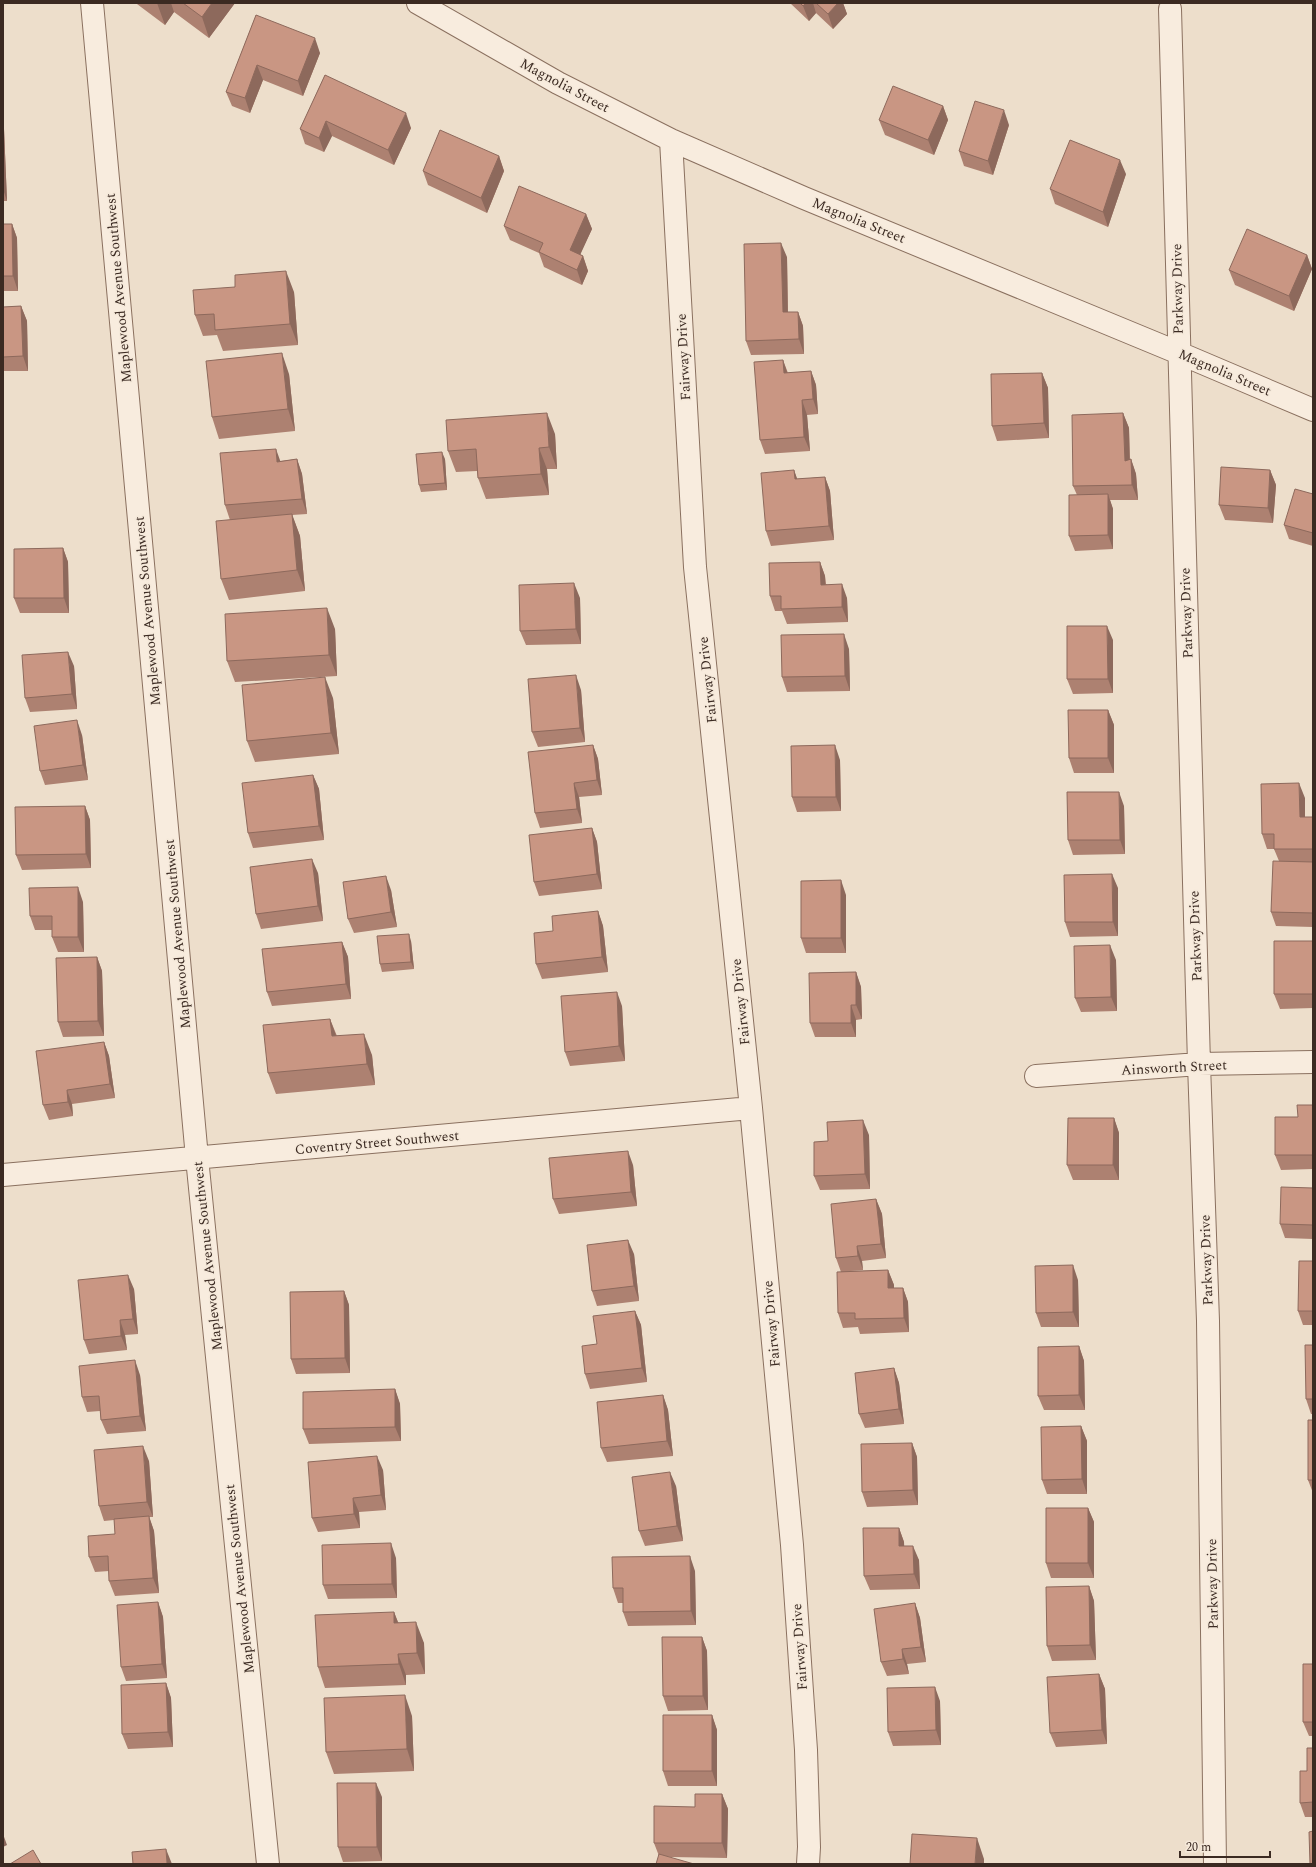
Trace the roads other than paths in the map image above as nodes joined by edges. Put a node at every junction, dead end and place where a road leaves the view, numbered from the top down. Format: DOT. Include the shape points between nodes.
graph roads {
  1 [pos="92,3"];
  2 [pos="418,3"];
  3 [pos="1170,9"];
  4 [pos="671,140"];
  5 [pos="1179,353"];
  6 [pos="1313,410"];
  7 [pos="1313,1062"];
  8 [pos="1199,1064"];
  9 [pos="1036,1076"];
  10 [pos="751,1108"];
  11 [pos="197,1158"];
  12 [pos="3,1176"];
  13 [pos="268,1864"];
  14 [pos="808,1864"];
  15 [pos="1215,1864"];
  1 -- 11 [label="street, Maplewood Avenue Southwest"];
  2 -- 4 [label="street, Magnolia Street" via="558,83"];
  3 -- 5 [label="street, Parkway Drive"];
  4 -- 5 [label="street, Magnolia Street" via="811,201"];
  4 -- 10 [label="street, Fairway Drive" via="695,567"];
  5 -- 6 [label="street, Magnolia Street"];
  5 -- 8 [label="street, Parkway Drive"];
  7 -- 8 [label="street, Ainsworth Street"];
  8 -- 9 [label="street, Ainsworth Street"];
  8 -- 15 [label="street, Parkway Drive" via="1208,1321"];
  10 -- 11 [label="street, Coventry Street Southwest"];
  10 -- 14 [label="street, Fairway Drive" via="792,1545 806,1750"];
  11 -- 12 [label="street, Coventry Street Southwest"];
  11 -- 13 [label="street, Maplewood Avenue Southwest"];
}
